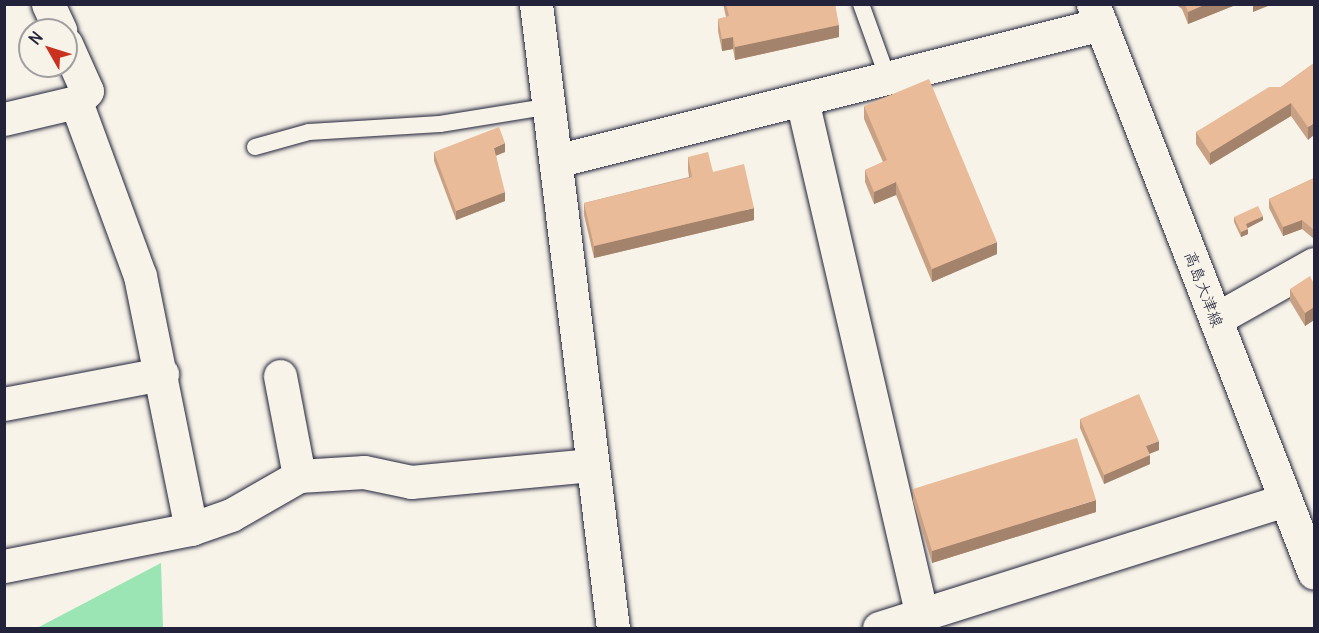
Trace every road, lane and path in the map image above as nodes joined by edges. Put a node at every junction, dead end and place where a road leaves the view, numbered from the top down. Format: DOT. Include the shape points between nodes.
graph roads {
  1 [pos="48,4"];
  2 [pos="536,4"];
  3 [pos="861,4"];
  4 [pos="1097,14"];
  5 [pos="54,18"];
  6 [pos="78,71"];
  7 [pos="887,75"];
  8 [pos="802,100"];
  9 [pos="76,102"];
  10 [pos="551,106"];
  11 [pos="4,119"];
  12 [pos="255,147"];
  13 [pos="556,161"];
  14 [pos="1314,264"];
  15 [pos="1216,319"];
  16 [pos="162,374"];
  17 [pos="280,376"];
  18 [pos="4,404"];
  19 [pos="591,465"];
  20 [pos="299,476"];
  21 [pos="1284,500"];
  22 [pos="191,529"];
  23 [pos="1310,551"];
  24 [pos="4,566"];
  25 [pos="922,616"];
  26 [pos="608,627"];
  27 [pos="879,628"];
  1 -- 5 [label="street"];
  2 -- 10 [label="street"];
  3 -- 7 [label="lane"];
  4 -- 7 [label="street"];
  4 -- 15 [label="street, 高島大津線"];
  6 -- 9 [label="street" via="87,91"];
  7 -- 8 [label="street"];
  8 -- 13 [label="street"];
  8 -- 25 [label="street"];
  9 -- 11 [label="street"];
  9 -- 16 [label="street" via="140,276"];
  10 -- 12 [label="lane" via="440,124 309,132"];
  10 -- 13 [label="street"];
  13 -- 19 [label="street"];
  14 -- 15 [label="street"];
  15 -- 21 [label="street, 高島大津線"];
  16 -- 18 [label="street"];
  16 -- 22 [label="street"];
  17 -- 20 [label="street"];
  19 -- 20 [label="street" via="411,482 364,472"];
  19 -- 26 [label="street"];
  20 -- 22 [label="street" via="231,515"];
  21 -- 23 [label="street, 高島大津線"];
  21 -- 25 [label="street"];
  22 -- 24 [label="street"];
  25 -- 27 [label="street"];
}
